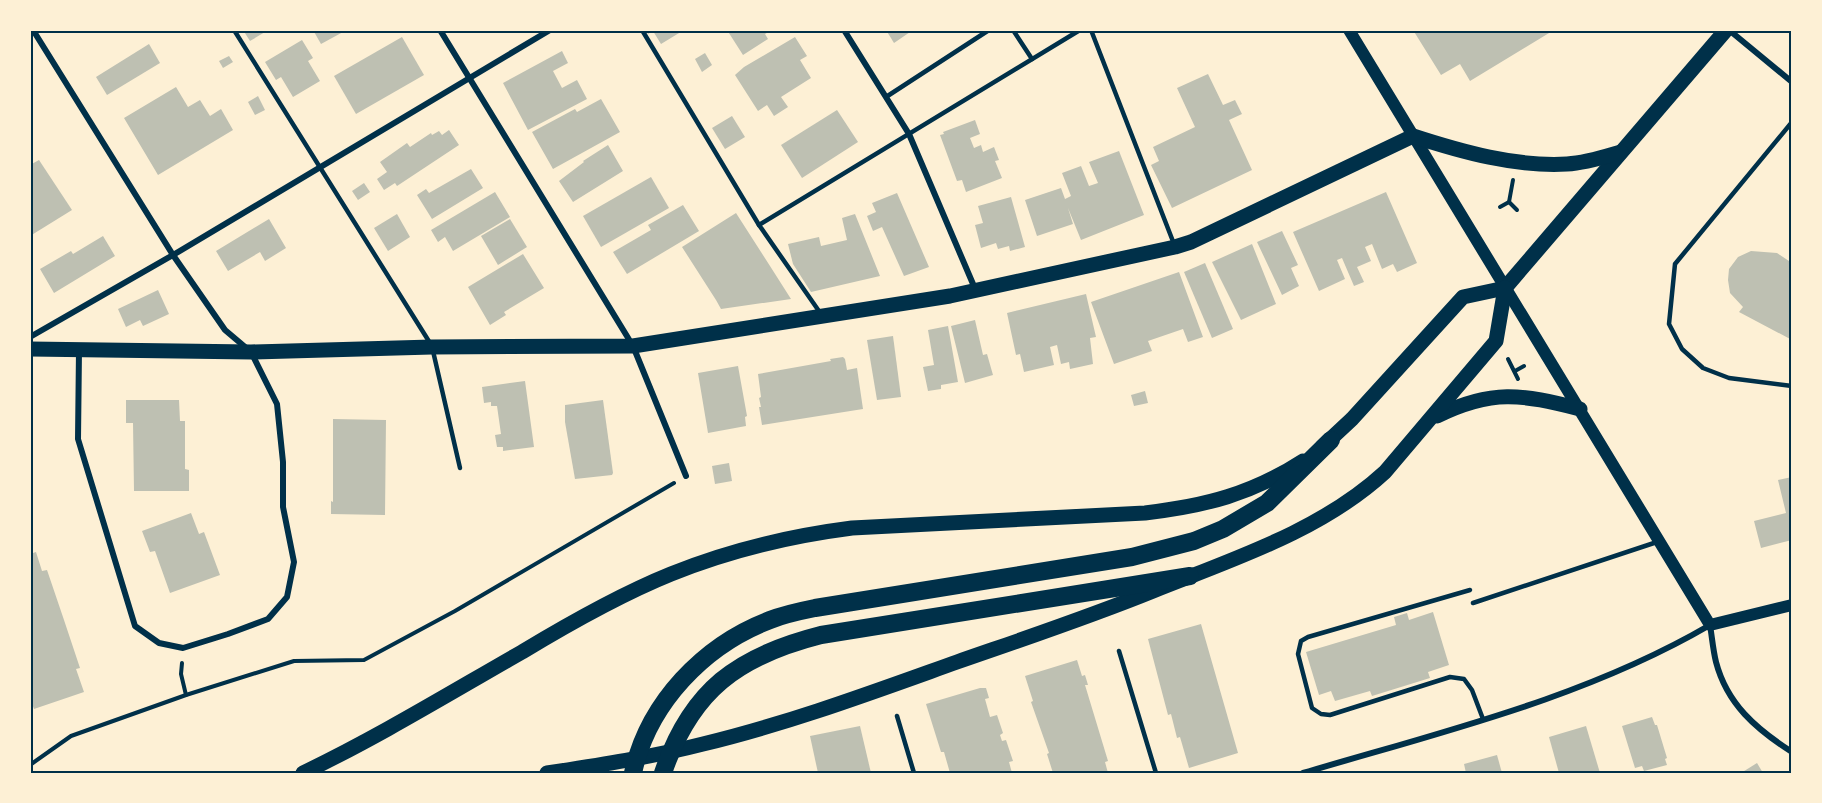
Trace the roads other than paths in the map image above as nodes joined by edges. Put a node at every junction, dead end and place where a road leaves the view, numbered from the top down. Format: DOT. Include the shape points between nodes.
graph roads {
  1 [pos="33,30"];
  2 [pos="234,30"];
  3 [pos="440,30"];
  4 [pos="550,30"];
  5 [pos="642,30"];
  6 [pos="844,30"];
  7 [pos="989,30"];
  8 [pos="1013,30"];
  9 [pos="1080,30"];
  10 [pos="1091,30"];
  11 [pos="1349,30"];
  12 [pos="1727,30"];
  13 [pos="1032,59"];
  14 [pos="470,78"];
  15 [pos="1792,82"];
  16 [pos="886,97"];
  17 [pos="1792,122"];
  18 [pos="909,134"];
  19 [pos="1413,136"];
  20 [pos="1621,152"];
  21 [pos="319,168"];
  22 [pos="759,225"];
  23 [pos="1175,247"];
  24 [pos="173,255"];
  25 [pos="1505,288"];
  26 [pos="976,291"];
  27 [pos="823,316"];
  28 [pos="30,337"];
  29 [pos="633,346"];
  30 [pos="432,347"];
  31 [pos="30,349"];
  32 [pos="79,349"];
  33 [pos="251,352"];
  34 [pos="1792,386"];
  35 [pos="1580,409"];
  36 [pos="1431,419"];
  37 [pos="1331,440"];
  38 [pos="460,468"];
  39 [pos="686,476"];
  40 [pos="1659,541"];
  41 [pos="1190,576"];
  42 [pos="1470,590"];
  43 [pos="1473,603"];
  44 [pos="1792,605"];
  45 [pos="1710,625"];
  46 [pos="1119,651"];
  47 [pos="897,716"];
  48 [pos="1483,719"];
  49 [pos="1792,752"];
  50 [pos="303,773"];
  51 [pos="547,773"];
  52 [pos="633,773"];
  53 [pos="663,773"];
  54 [pos="914,773"];
  55 [pos="1156,773"];
  56 [pos="1303,773"];
  1 -- 24 [label="street"];
  2 -- 21 [label="lane"];
  3 -- 14 [label="street"];
  4 -- 14 [label="street"];
  5 -- 22 [label="lane"];
  6 -- 16 [label="street"];
  7 -- 16 [label="lane"];
  8 -- 13 [label="lane"];
  9 -- 13 [label="lane"];
  10 -- 23 [label="lane"];
  11 -- 19 [label="main road"];
  12 -- 15 [label="street"];
  12 -- 20 [label="main road"];
  13 -- 18 [label="lane"];
  14 -- 21 [label="street"];
  14 -- 29 [label="street"];
  16 -- 18 [label="street"];
  17 -- 34 [label="lane" via="1675,264 1669,324 1682,349 1703,368 1729,378"];
  18 -- 22 [label="lane"];
  18 -- 26 [label="street"];
  19 -- 20 [label="main road" via="1531,163 1568,164"];
  19 -- 23 [label="main road"];
  19 -- 25 [label="main road"];
  20 -- 25 [label="main road"];
  21 -- 24 [label="street"];
  21 -- 30 [label="lane"];
  22 -- 27 [label="lane"];
  23 -- 26 [label="main road"];
  24 -- 28 [label="street"];
  24 -- 33 [label="street" via="225,330"];
  25 -- 35 [label="main road"];
  25 -- 36 [label="main road" via="1496,341"];
  25 -- 37 [label="main road" via="1463,297"];
  26 -- 27 [label="main road"];
  27 -- 29 [label="main road"];
  29 -- 30 [label="main road"];
  29 -- 39 [label="street"];
  30 -- 33 [label="main road"];
  30 -- 38 [label="lane"];
  31 -- 32 [label="main road"];
  32 -- 33 [label="main road"];
  32 -- 33 [label="street" via="78,439 127,604 135,626 159,643 183,648 268,619 287,597 294,562 283,507 278,404"];
  35 -- 36 [label="main road" via="1539,399 1490,397"];
  35 -- 40 [label="main road"];
  36 -- 41 [label="main road" via="1385,472 1344,504 1261,548"];
  37 -- 50 [label="main road" via="1277,478 1215,502 1179,509 852,528 807,534 717,557 612,601"];
  37 -- 52 [label="highway" via="1267,503 1194,541 1132,557 815,608 751,628 710,653 678,685 652,723"];
  40 -- 43 [label="lane"];
  40 -- 45 [label="main road"];
  41 -- 51 [label="main road" via="1100,612 766,727 651,756"];
  41 -- 53 [label="highway" via="832,633 763,653 728,675 702,699 669,753"];
  42 -- 48 [label="lane" via="1308,637 1301,641 1298,654 1312,708 1321,714 1329,715 1450,676 1464,679"];
  44 -- 45 [label="main road"];
  45 -- 48 [label="street" via="1632,665"];
  45 -- 49 [label="street" via="1716,662 1728,693 1752,724"];
  46 -- 55 [label="lane"];
  47 -- 54 [label="lane"];
  48 -- 56 [label="street"];
}
